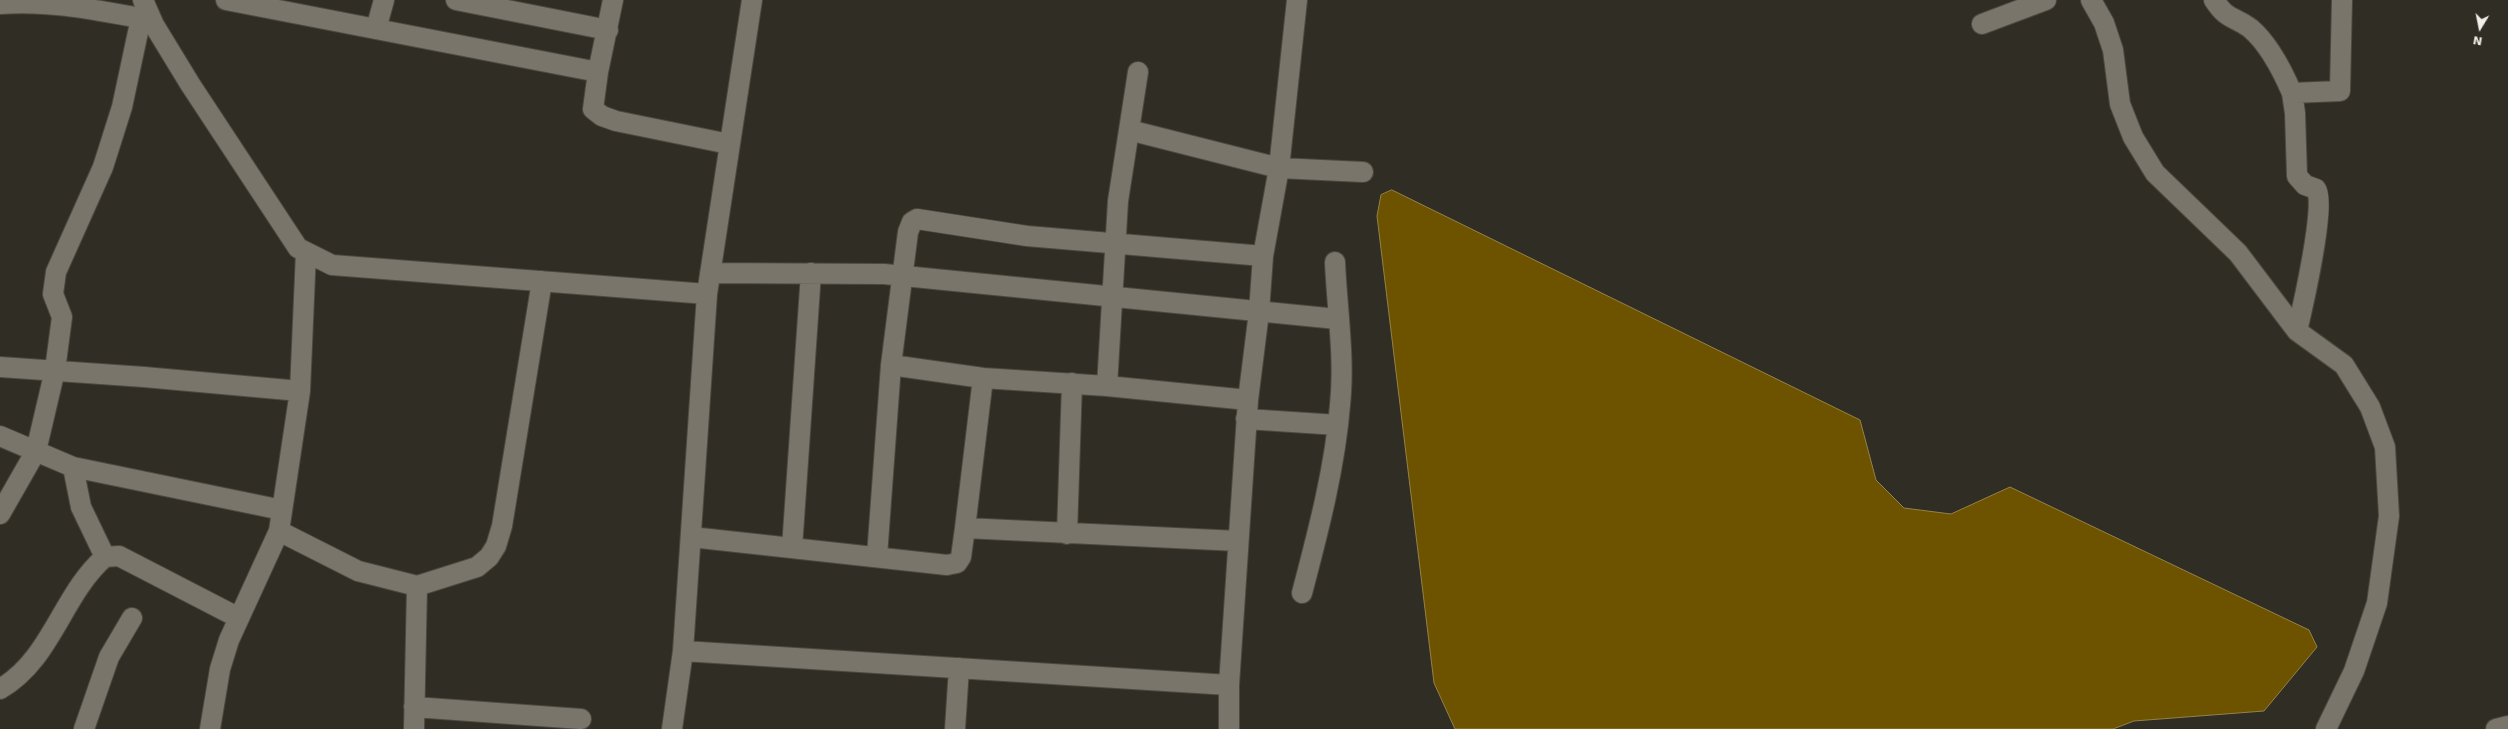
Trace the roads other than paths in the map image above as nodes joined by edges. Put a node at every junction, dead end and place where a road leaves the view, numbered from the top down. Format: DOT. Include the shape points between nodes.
graph roads {
  1 [pos="226,0"];
  2 [pos="384,0"];
  3 [pos="456,0"];
  4 [pos="613,0"];
  5 [pos="752,0"];
  6 [pos="1297,0"];
  7 [pos="2046,0"];
  8 [pos="2091,0"];
  9 [pos="2214,0"];
  10 [pos="2342,0"];
  11 [pos="0,4"];
  12 [pos="145,12"];
  13 [pos="1982,24"];
  14 [pos="376,29"];
  15 [pos="608,30"];
  16 [pos="598,72"];
  17 [pos="1138,72"];
  18 [pos="2292,93"];
  19 [pos="1129,130"];
  20 [pos="729,144"];
  21 [pos="1279,168"];
  22 [pos="1363,172"];
  23 [pos="1115,243"];
  24 [pos="306,252"];
  25 [pos="1263,256"];
  26 [pos="1335,262"];
  27 [pos="710,273"];
  28 [pos="811,273"];
  29 [pos="904,277"];
  30 [pos="542,281"];
  31 [pos="707,294"];
  32 [pos="1114,296"];
  33 [pos="1259,312"];
  34 [pos="1337,319"];
  35 [pos="2298,331"];
  36 [pos="891,365"];
  37 [pos="0,367"];
  38 [pos="55,370"];
  39 [pos="984,378"];
  40 [pos="1072,383"];
  41 [pos="1107,386"];
  42 [pos="300,391"];
  43 [pos="1247,409"];
  44 [pos="1338,425"];
  45 [pos="0,436"];
  46 [pos="36,451"];
  47 [pos="73,467"];
  48 [pos="282,510"];
  49 [pos="0,514"];
  50 [pos="965,528"];
  51 [pos="279,531"];
  52 [pos="1067,534"];
  53 [pos="691,537"];
  54 [pos="1238,540"];
  55 [pos="792,548"];
  56 [pos="105,556"];
  57 [pos="877,556"];
  58 [pos="417,586"];
  59 [pos="1302,593"];
  60 [pos="132,618"];
  61 [pos="239,618"];
  62 [pos="683,651"];
  63 [pos="959,668"];
  64 [pos="1229,685"];
  65 [pos="0,689"];
  66 [pos="414,707"];
  67 [pos="582,719"];
  68 [pos="2508,726"];
  69 [pos="84,729"];
  70 [pos="210,729"];
  71 [pos="414,729"];
  72 [pos="672,729"];
  73 [pos="955,729"];
  74 [pos="1229,729"];
  75 [pos="2326,729"];
  76 [pos="2496,729"];
  1 -- 14 [label="street"];
  2 -- 14 [label="street"];
  3 -- 15 [label="street"];
  4 -- 15 [label="street"];
  5 -- 20 [label="street"];
  6 -- 21 [label="street"];
  7 -- 13 [label="street"];
  8 -- 35 [label="street" via="2104,23 2113,50 2120,104 2133,137 2152,167 2238,253"];
  9 -- 18 [label="street" via="2223,14 2250,29 2280,65"];
  10 -- 18 [label="street" via="2340,91"];
  11 -- 12 [label="street" via="44,2"];
  12 -- 24 [label="street" via="298,248"];
  12 -- 38 [label="street" via="122,107 105,160 92,195 56,272 53,294 62,317"];
  14 -- 16 [label="street"];
  15 -- 16 [label="street"];
  16 -- 20 [label="street" via="593,109 602,116"];
  17 -- 19 [label="street"];
  18 -- 35 [label="street" via="2297,176 2305,185 2316,189 2320,196 2316,239"];
  19 -- 21 [label="street"];
  19 -- 23 [label="street" via="1118,201"];
  20 -- 27 [label="street"];
  21 -- 22 [label="street"];
  21 -- 25 [label="street"];
  23 -- 25 [label="street"];
  23 -- 29 [label="street" via="1027,236 917,219 912,222 908,232"];
  23 -- 32 [label="street"];
  24 -- 30 [label="street" via="332,265"];
  24 -- 42 [label="street"];
  25 -- 33 [label="street"];
  26 -- 34 [label="street"];
  27 -- 28 [label="street"];
  27 -- 31 [label="street"];
  28 -- 29 [label="street" via="884,274"];
  28 -- 55 [label="street"];
  29 -- 32 [label="street"];
  29 -- 36 [label="street"];
  30 -- 31 [label="street"];
  30 -- 58 [label="street" via="502,526 496,546 489,557 477,566"];
  31 -- 53 [label="street"];
  32 -- 33 [label="street"];
  32 -- 41 [label="street"];
  33 -- 34 [label="street"];
  33 -- 43 [label="street"];
  34 -- 44 [label="street" via="1341,364"];
  35 -- 75 [label="street" via="2344,365 2370,407 2385,447 2388,516 2377,603 2354,671"];
  36 -- 39 [label="street"];
  36 -- 57 [label="street"];
  37 -- 38 [label="street"];
  38 -- 42 [label="street"];
  38 -- 46 [label="street"];
  39 -- 40 [label="street"];
  39 -- 50 [label="street"];
  40 -- 41 [label="street"];
  40 -- 52 [label="street"];
  41 -- 43 [label="street"];
  42 -- 48 [label="street"];
  43 -- 44 [label="street"];
  43 -- 54 [label="street"];
  44 -- 59 [label="street"];
  45 -- 46 [label="street"];
  46 -- 47 [label="street"];
  46 -- 49 [label="street"];
  47 -- 48 [label="street"];
  47 -- 56 [label="street" via="82,507"];
  48 -- 51 [label="street"];
  50 -- 52 [label="street"];
  50 -- 57 [label="street" via="961,557 957,563 947,565"];
  51 -- 58 [label="street" via="358,571"];
  51 -- 61 [label="street"];
  52 -- 54 [label="street"];
  53 -- 55 [label="street"];
  53 -- 62 [label="street"];
  54 -- 64 [label="street"];
  55 -- 57 [label="street"];
  56 -- 61 [label="street" via="119,556"];
  56 -- 65 [label="street" via="83,583 38,656 24,671"];
  58 -- 66 [label="street"];
  60 -- 69 [label="street" via="109,657"];
  61 -- 70 [label="street" via="220,669"];
  62 -- 63 [label="street"];
  62 -- 72 [label="street"];
  63 -- 64 [label="street"];
  63 -- 73 [label="street"];
  64 -- 74 [label="street"];
  66 -- 67 [label="street"];
  66 -- 71 [label="street"];
  68 -- 76 [label="street"];
}
